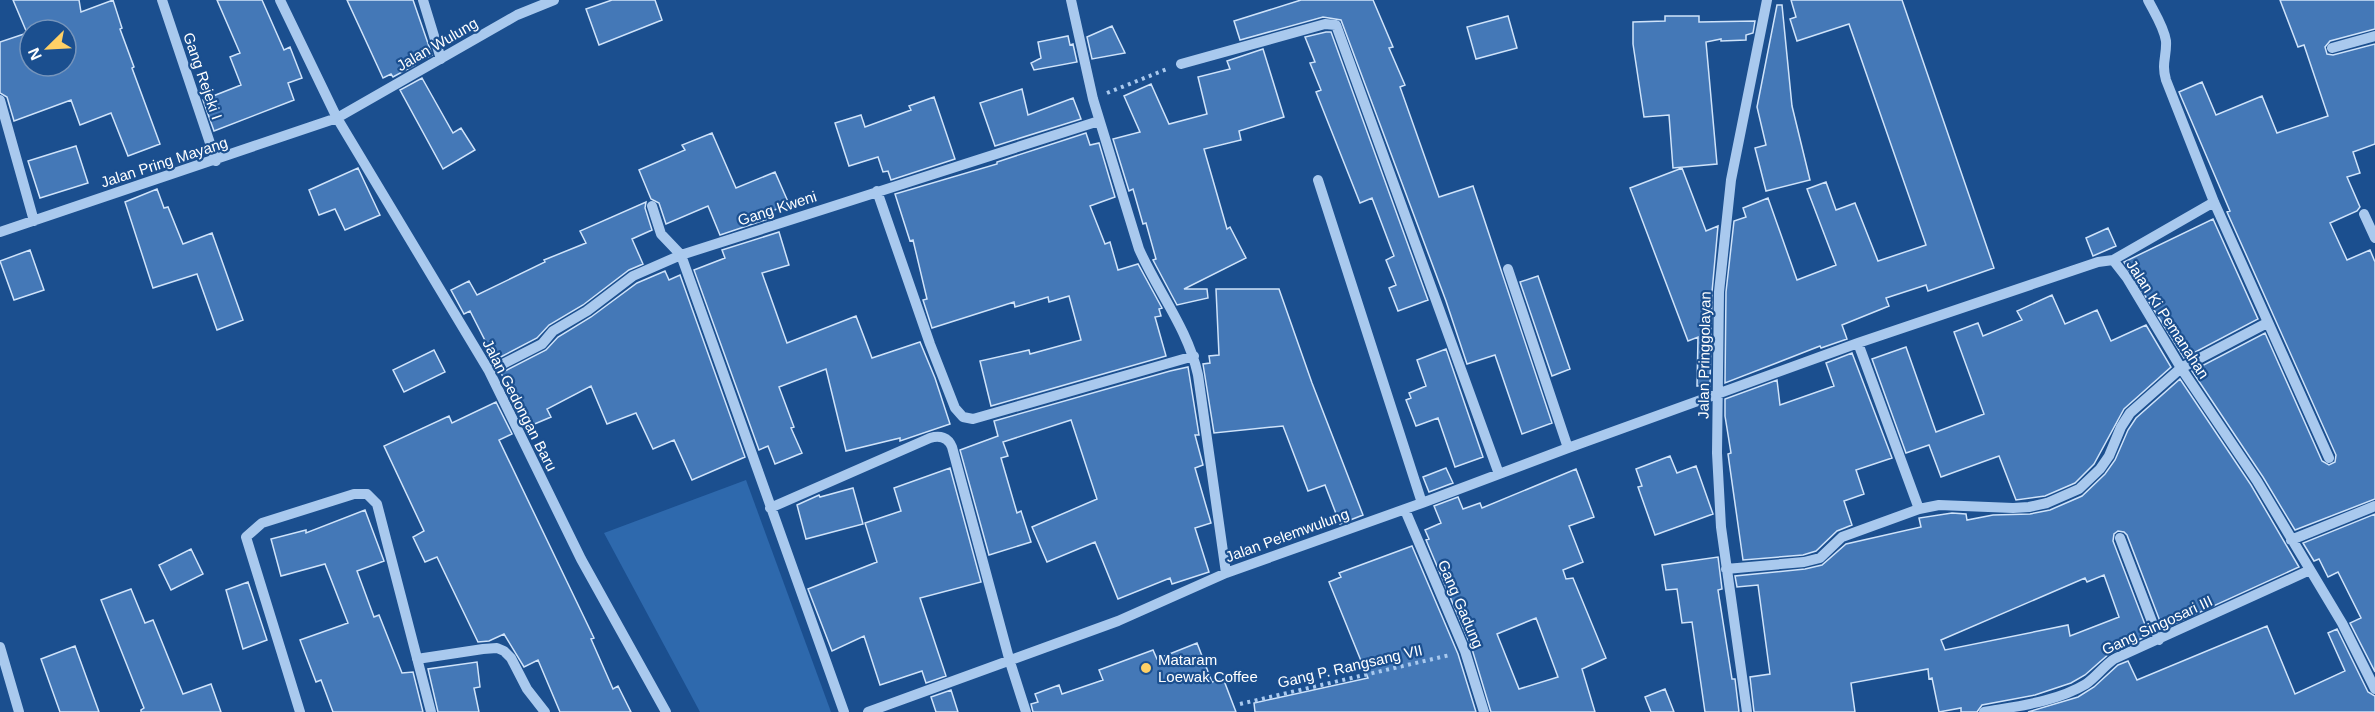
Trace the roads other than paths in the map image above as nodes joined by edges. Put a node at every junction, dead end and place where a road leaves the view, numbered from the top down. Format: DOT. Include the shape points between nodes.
graph roads {
  1 [pos="162,0"];
  2 [pos="280,0"];
  3 [pos="423,0"];
  4 [pos="554,0"];
  5 [pos="1071,0"];
  6 [pos="1767,0"];
  7 [pos="2148,0"];
  8 [pos="2375,36"];
  9 [pos="2332,48"];
  10 [pos="441,59"];
  11 [pos="1181,64"];
  12 [pos="0,100"];
  13 [pos="337,118"];
  14 [pos="1099,121"];
  15 [pos="216,160"];
  16 [pos="1318,180"];
  17 [pos="877,191"];
  18 [pos="2214,202"];
  19 [pos="652,206"];
  20 [pos="2364,213"];
  21 [pos="34,220"];
  22 [pos="0,232"];
  23 [pos="2375,238"];
  24 [pos="681,255"];
  25 [pos="2113,260"];
  26 [pos="1508,269"];
  27 [pos="2267,323"];
  28 [pos="1858,343"];
  29 [pos="1194,356"];
  30 [pos="2181,368"];
  31 [pos="489,371"];
  32 [pos="1719,395"];
  33 [pos="1568,447"];
  34 [pos="2329,458"];
  35 [pos="1499,474"];
  36 [pos="1422,503"];
  37 [pos="2375,506"];
  38 [pos="770,508"];
  39 [pos="1918,509"];
  40 [pos="1405,510"];
  41 [pos="2120,538"];
  42 [pos="2291,540"];
  43 [pos="1726,569"];
  44 [pos="2310,570"];
  45 [pos="1226,573"];
  46 [pos="2159,640"];
  47 [pos="0,647"];
  48 [pos="417,659"];
  49 [pos="1010,662"];
  50 [pos="2374,684"];
  51 [pos="19,712"];
  52 [pos="300,712"];
  53 [pos="431,712"];
  54 [pos="545,712"];
  55 [pos="666,712"];
  56 [pos="844,712"];
  57 [pos="868,712"];
  58 [pos="1026,712"];
  59 [pos="1484,712"];
  60 [pos="1747,712"];
  61 [pos="1984,712"];
  1 -- 15 [label="street, Gang Rejeki I"];
  2 -- 13 [label="street, Jalan Gedongan Baru"];
  3 -- 10 [label="street"];
  4 -- 10 [label="street, Jalan Wulung" via="517,15"];
  5 -- 14 [label="street"];
  6 -- 32 [label="street, Jalan Pringgolayan" via="1731,180 1719,292"];
  7 -- 18 [label="street" via="2164,34 2166,80"];
  8 -- 9 [label="street"];
  10 -- 13 [label="street, Jalan Wulung"];
  11 -- 35 [label="street" via="1325,24 1336,25"];
  12 -- 21 [label="street"];
  13 -- 15 [label="street, Jalan Pring Mayang"];
  13 -- 31 [label="street, Jalan Gedongan Baru"];
  14 -- 17 [label="street, Gang Kweni"];
  14 -- 29 [label="street" via="1139,249"];
  15 -- 21 [label="street, Jalan Pring Mayang"];
  16 -- 36 [label="street"];
  17 -- 24 [label="street, Gang Kweni"];
  17 -- 29 [label="street" via="930,344 955,408 963,417 973,418"];
  18 -- 25 [label="street"];
  18 -- 27 [label="street"];
  19 -- 24 [label="street" via="661,234"];
  20 -- 23 [label="street"];
  21 -- 22 [label="street, Jalan Pring Mayang"];
  24 -- 31 [label="street, Gang Kweni" via="633,276 553,331 542,344"];
  24 -- 38 [label="street"];
  25 -- 28 [label="street, Jalan Ki Pemanahan"];
  25 -- 30 [label="street, Jalan Ki Pemanahan"];
  26 -- 33 [label="street"];
  27 -- 30 [label="street"];
  27 -- 34 [label="street"];
  28 -- 32 [label="street, Jalan Ki Pemanahan"];
  28 -- 39 [label="street"];
  29 -- 45 [label="street"];
  30 -- 39 [label="street" via="2130,413 2109,456 2079,489 2029,507 1939,505"];
  30 -- 42 [label="street, Jalan Ki Pemanahan" via="2257,481"];
  31 -- 55 [label="street, Jalan Gedongan Baru" via="581,559"];
  32 -- 33 [label="street, Jalan Pelemwulung"];
  32 -- 43 [label="street, Jalan Pringgolayan" via="1717,453"];
  33 -- 35 [label="street, Jalan Pelemwulung"];
  35 -- 36 [label="street, Jalan Pelemwulung"];
  36 -- 40 [label="street, Jalan Pelemwulung"];
  37 -- 42 [label="street"];
  38 -- 49 [label="street" via="930,438 946,439 952,447"];
  38 -- 56 [label="street"];
  39 -- 43 [label="street" via="1842,537 1820,558"];
  40 -- 45 [label="street, Jalan Pelemwulung"];
  40 -- 59 [label="street, Gang Gadung" via="1465,651"];
  41 -- 46 [label="street"];
  42 -- 44 [label="street, Jalan Ki Pemanahan"];
  43 -- 60 [label="street, Jalan Pringgolayan"];
  44 -- 46 [label="street, Gang Singosari III"];
  44 -- 50 [label="street, Jalan Ki Pemanahan"];
  45 -- 49 [label="street, Jalan Pelemwulung" via="1118,621"];
  46 -- 61 [label="street, Gang Singosari III" via="2114,659 2089,682 2072,691"];
  47 -- 51 [label="street"];
  48 -- 52 [label="street" via="377,504 367,494 354,494 262,524 246,537"];
  48 -- 53 [label="street"];
  48 -- 54 [label="street" via="497,648 511,658"];
  49 -- 57 [label="street, Jalan Pelemwulung"];
  49 -- 58 [label="street"];
}
